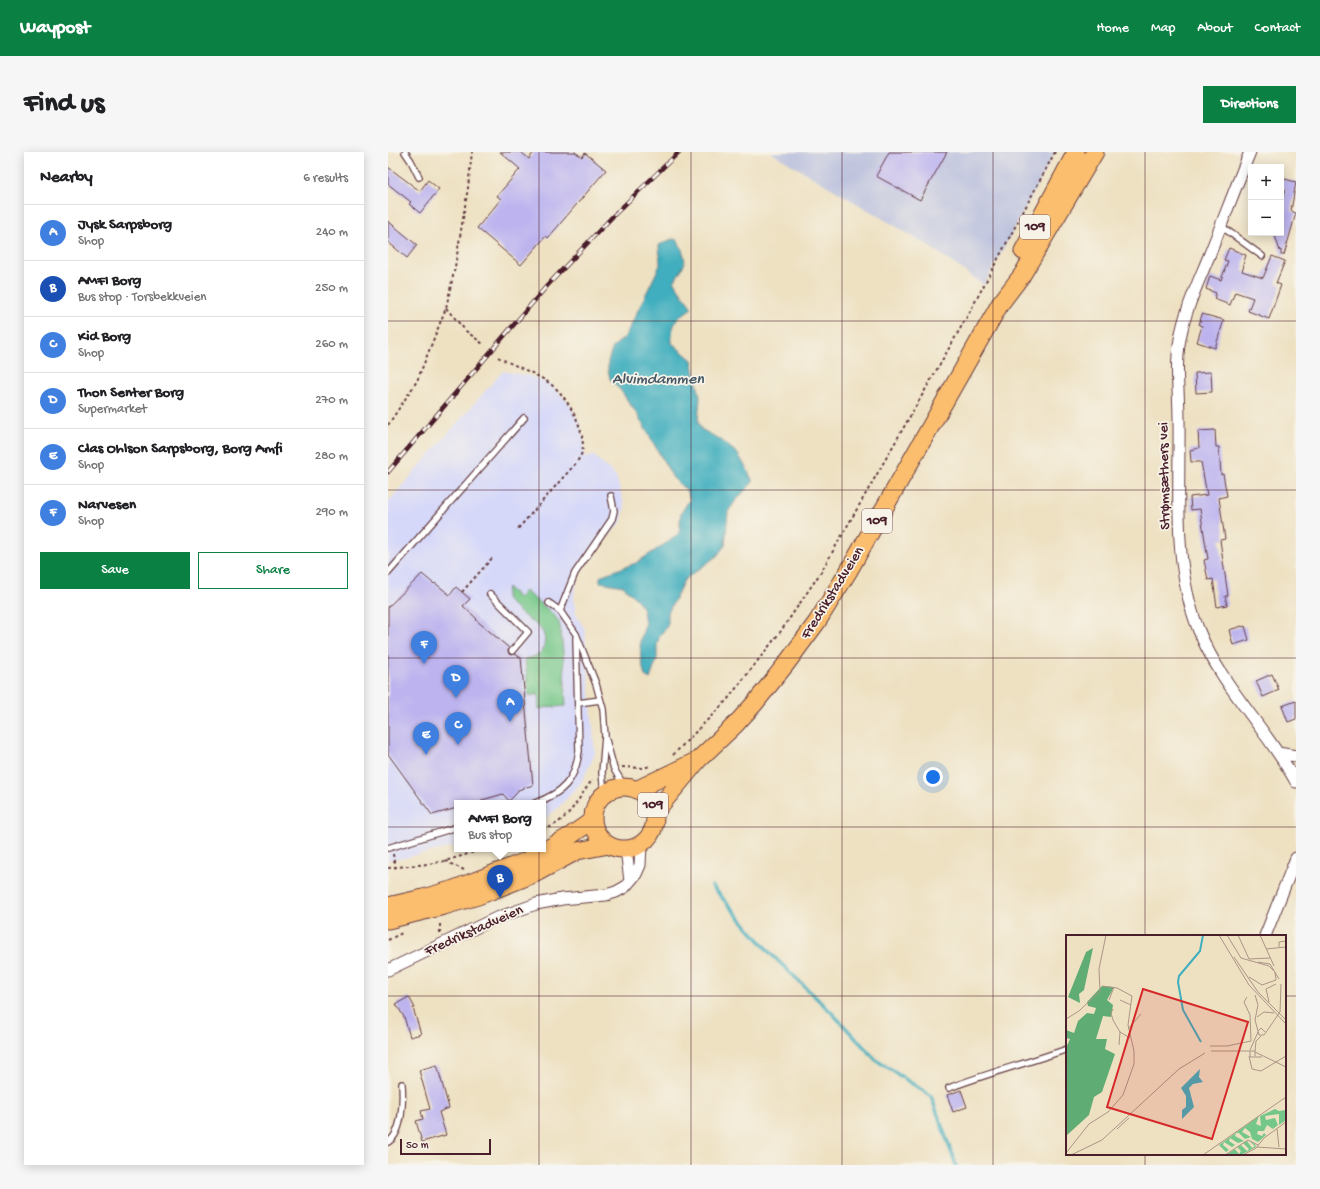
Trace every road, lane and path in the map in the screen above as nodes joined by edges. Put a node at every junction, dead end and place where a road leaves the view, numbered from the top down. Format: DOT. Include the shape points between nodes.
graph roads {
  1 [pos="405,152"];
  2 [pos="472,152"];
  3 [pos="1055,152"];
  4 [pos="1076,152"];
  5 [pos="1095,152"];
  6 [pos="1250,152"];
  7 [pos="419,177"];
  8 [pos="1221,226"];
  9 [pos="1262,256"];
  10 [pos="1000,304"];
  11 [pos="446,308"];
  12 [pos="483,344"];
  13 [pos="498,357"];
  14 [pos="524,418"];
  15 [pos="388,425"];
  16 [pos="611,496"];
  17 [pos="516,531"];
  18 [pos="493,557"];
  19 [pos="388,573"];
  20 [pos="462,592"];
  21 [pos="490,594"];
  22 [pos="549,603"];
  23 [pos="560,611"];
  24 [pos="576,634"];
  25 [pos="512,650"];
  26 [pos="600,700"];
  27 [pos="578,703"];
  28 [pos="605,736"];
  29 [pos="1278,753"];
  30 [pos="1296,756"];
  31 [pos="669,758"];
  32 [pos="700,759"];
  33 [pos="651,766"];
  34 [pos="614,769"];
  35 [pos="602,773"];
  36 [pos="1296,782"];
  37 [pos="631,788"];
  38 [pos="604,794"];
  39 [pos="542,800"];
  40 [pos="655,812"];
  41 [pos="593,820"];
  42 [pos="454,828"];
  43 [pos="546,829"];
  44 [pos="609,845"];
  45 [pos="633,846"];
  46 [pos="390,848"];
  47 [pos="546,850"];
  48 [pos="474,852"];
  49 [pos="542,852"];
  50 [pos="1296,858"];
  51 [pos="395,867"];
  52 [pos="388,868"];
  53 [pos="630,881"];
  54 [pos="388,906"];
  55 [pos="388,920"];
  56 [pos="1265,935"];
  57 [pos="388,970"];
  58 [pos="1066,1049"];
  59 [pos="402,1084"];
  60 [pos="949,1088"];
  61 [pos="388,1142"];
  1 -- 7 [label="lane"];
  2 -- 11 [label="path" via="455,267"];
  3 -- 31 [label="path" via="968,315 821,572 781,630 727,700"];
  4 -- 10 [label="main road, Fredrikstadveien / 109" via="1012,272"];
  5 -- 10 [label="main road, Fredrikstadveien / 109" via="1022,275"];
  6 -- 8 [label="street, Strømsæthers vei"];
  8 -- 9 [label="lane"];
  8 -- 29 [label="street, Strømsæthers vei" via="1184,322 1177,358 1179,524 1182,557 1192,612 1213,661"];
  10 -- 32 [label="main road, Fredrikstadveien / 109" via="817,622 755,702"];
  11 -- 12 [label="path" via="466,331"];
  11 -- 15 [label="path" via="417,381"];
  13 -- 17 [label="path" via="554,387 577,419 582,446 582,453 576,463"];
  14 -- 19 [label="lane"];
  16 -- 23 [label="lane" via="614,511 612,519 575,572"];
  18 -- 20 [label="path"];
  21 -- 25 [label="lane" via="528,632"];
  22 -- 23 [label="lane"];
  23 -- 24 [label="lane"];
  24 -- 26 [label="lane"];
  24 -- 27 [label="lane"];
  26 -- 27 [label="lane"];
  26 -- 28 [label="lane"];
  27 -- 39 [label="lane" via="577,765 569,781 559,792"];
  28 -- 34 [label="lane"];
  28 -- 35 [label="lane"];
  29 -- 30 [label="street"];
  29 -- 36 [label="street, Strømsæthers vei"];
  32 -- 37 [label="main road, Fredrikstadveien / 109"];
  32 -- 40 [label="main road, Fredrikstadveien / 109"];
  33 -- 34 [label="path"];
  34 -- 37 [label="lane"];
  35 -- 38 [label="lane"];
  35 -- 43 [label="path" via="589,784 567,816"];
  37 -- 38 [label="main road, 109" via="614,788"];
  37 -- 40 [label="main road, 109" via="646,795"];
  38 -- 41 [label="main road" via="596,805"];
  40 -- 45 [label="main road, 109" via="653,830 648,838"];
  41 -- 44 [label="main road" via="595,830"];
  41 -- 47 [label="main road"];
  42 -- 46 [label="lane"];
  44 -- 45 [label="main road" via="617,848"];
  44 -- 55 [label="main road" via="577,851 534,874 478,896"];
  45 -- 53 [label="street"];
  45 -- 53 [label="street, Fredrikstadveien" via="640,865"];
  46 -- 51 [label="path"];
  48 -- 51 [label="path" via="445,861"];
  49 -- 54 [label="main road" via="526,861 454,889"];
  50 -- 56 [label="street"];
  51 -- 52 [label="path"];
  53 -- 57 [label="street, Fredrikstadveien" via="625,887 606,895 536,904 494,919"];
  58 -- 60 [label="lane"];
  59 -- 61 [label="lane" via="403,1096 397,1132"];
}
